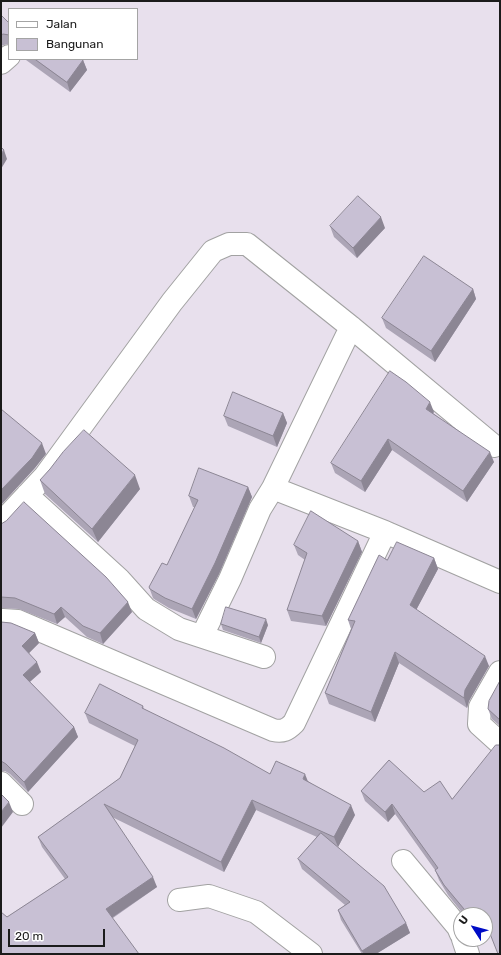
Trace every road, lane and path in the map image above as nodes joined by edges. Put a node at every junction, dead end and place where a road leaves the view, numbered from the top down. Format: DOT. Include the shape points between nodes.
graph roads {
  1 [pos="351,327"];
  2 [pos="494,446"];
  3 [pos="273,488"];
  4 [pos="27,495"];
  5 [pos="1,523"];
  6 [pos="385,532"];
  7 [pos="500,582"];
  8 [pos="1,620"];
  9 [pos="202,636"];
  10 [pos="264,657"];
  11 [pos="500,672"];
  12 [pos="500,743"];
  13 [pos="1,783"];
  14 [pos="22,804"];
  15 [pos="403,861"];
  16 [pos="179,900"];
  17 [pos="453,921"];
  18 [pos="311,954"];
  1 -- 2 [label="street"];
  1 -- 3 [label="street"];
  1 -- 4 [label="street" via="247,244 229,244 213,251 172,302 45,476"];
  3 -- 6 [label="street"];
  3 -- 9 [label="street" via="260,509"];
  4 -- 5 [label="street"];
  4 -- 9 [label="street" via="119,579 146,609 179,629"];
  6 -- 7 [label="street"];
  6 -- 8 [label="street" via="294,723 288,729 280,731 18,621"];
  9 -- 10 [label="street"];
  11 -- 12 [label="street" via="480,707 479,724"];
  13 -- 14 [label="street"];
  15 -- 17 [label="street"];
  16 -- 18 [label="street" via="208,896 256,912"];
}
